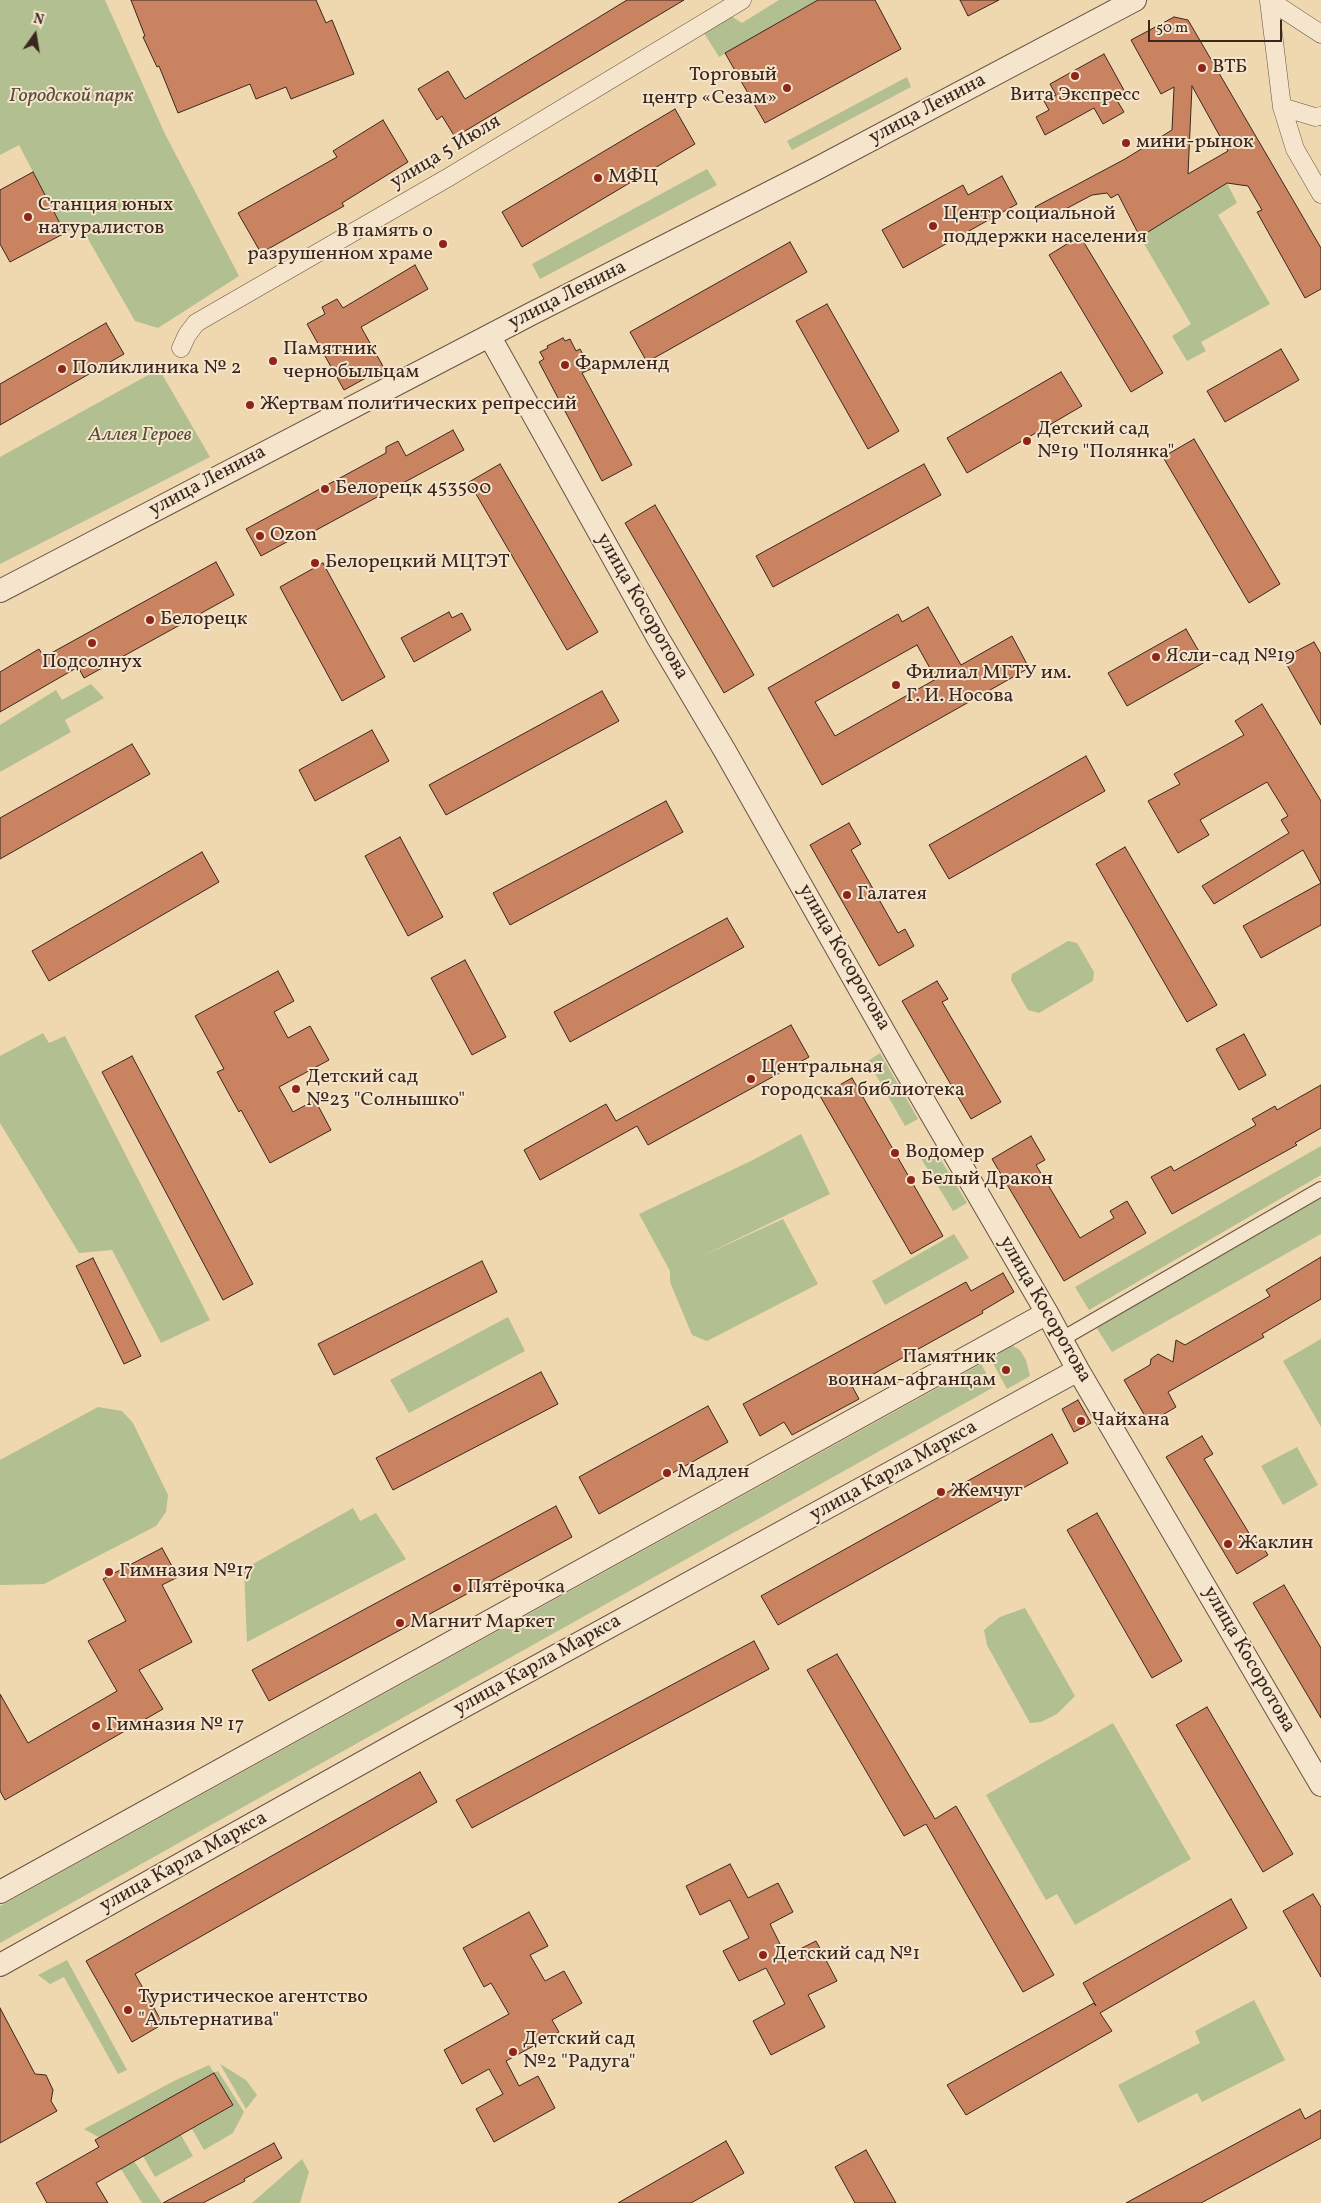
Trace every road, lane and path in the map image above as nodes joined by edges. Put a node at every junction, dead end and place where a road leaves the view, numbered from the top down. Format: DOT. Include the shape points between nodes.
graph roads {
  1 [pos="742,0"];
  2 [pos="1135,0"];
  3 [pos="1269,1"];
  4 [pos="1321,34"];
  5 [pos="1282,107"];
  6 [pos="1321,116"];
  7 [pos="1321,194"];
  8 [pos="490,337"];
  9 [pos="181,348"];
  10 [pos="0,591"];
  11 [pos="1321,1189"];
  12 [pos="1047,1313"];
  13 [pos="1062,1339"];
  14 [pos="1078,1370"];
  15 [pos="1321,1785"];
  16 [pos="0,1892"];
  17 [pos="0,1965"];
  1 -- 9 [label="street, улица 5 Июля" via="440,182 196,323"];
  2 -- 8 [label="street, улица Ленина"];
  3 -- 4 [label="street"];
  3 -- 5 [label="street"];
  5 -- 6 [label="street"];
  5 -- 7 [label="street" via="1295,149"];
  8 -- 10 [label="street, улица Ленина"];
  8 -- 12 [label="street, улица Косоротова" via="658,638"];
  11 -- 13 [label="street"];
  12 -- 13 [label="street, улица Косоротова"];
  12 -- 16 [label="street"];
  13 -- 14 [label="street, улица Косоротова"];
  14 -- 15 [label="street, улица Косоротова"];
  14 -- 17 [label="street, улица Карла Маркса"];
}
